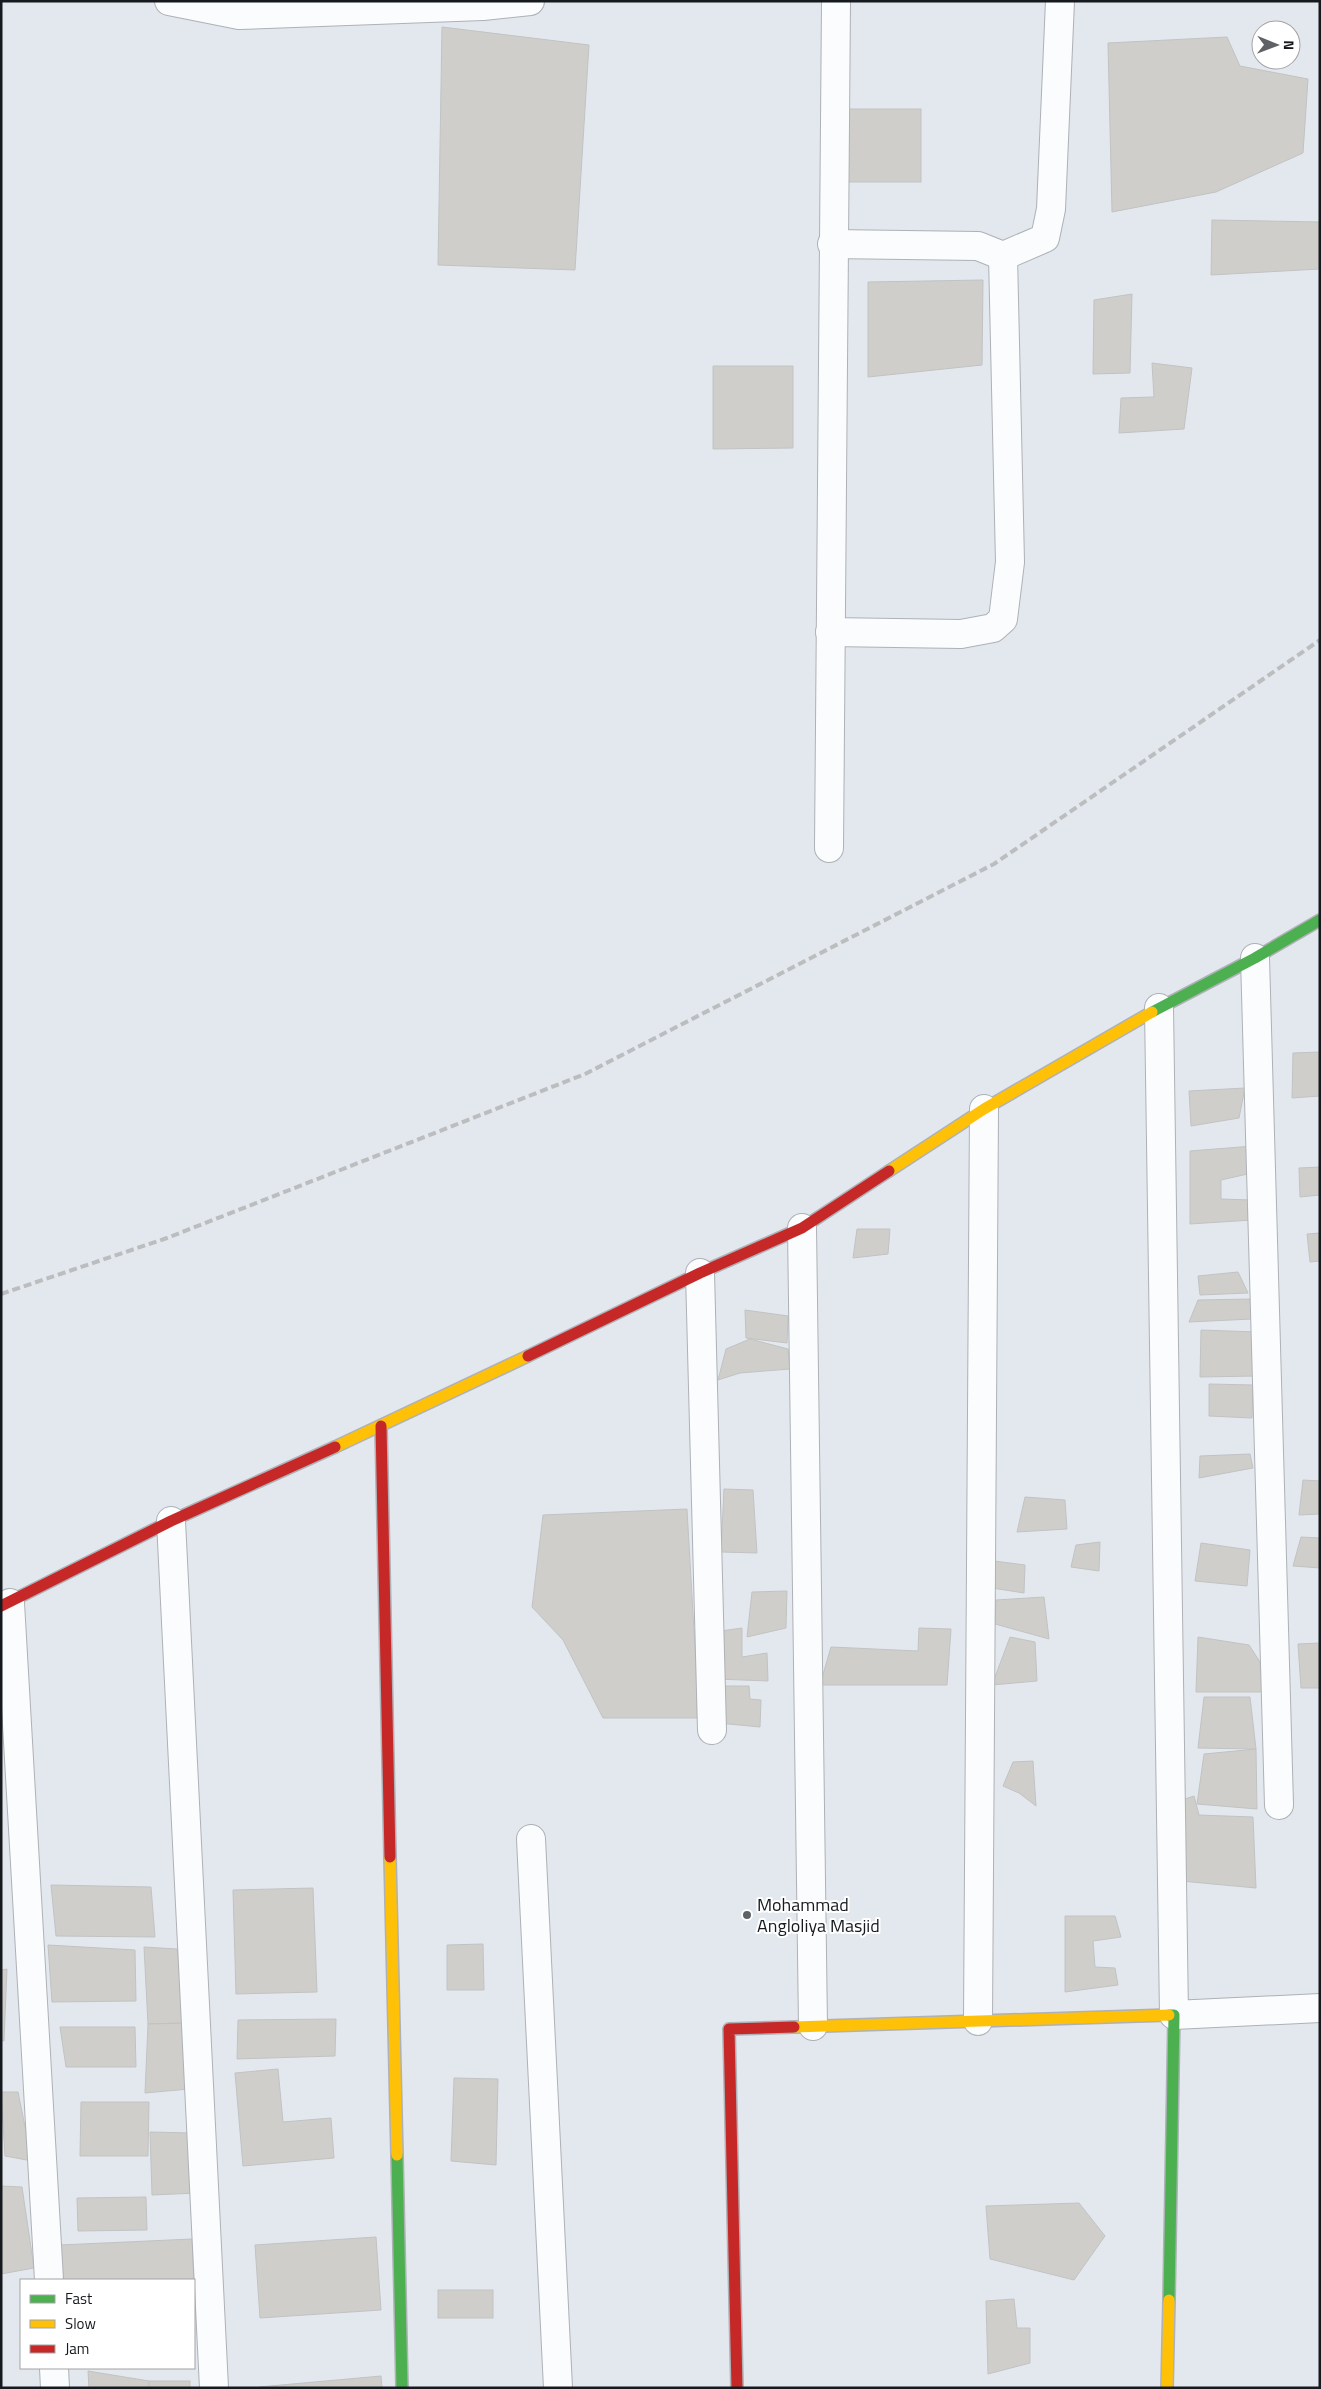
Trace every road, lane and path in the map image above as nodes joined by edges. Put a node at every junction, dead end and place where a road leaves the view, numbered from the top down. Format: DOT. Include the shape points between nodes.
graph roads {
  1 [pos="169,1"];
  2 [pos="530,1"];
  3 [pos="836,1"];
  4 [pos="1060,1"];
  5 [pos="832,244"];
  6 [pos="1003,256"];
  7 [pos="830,632"];
  8 [pos="829,848"];
  9 [pos="1320,920"];
  10 [pos="1255,958"];
  11 [pos="1160,1008"];
  12 [pos="984,1108"];
  13 [pos="802,1228"];
  14 [pos="700,1273"];
  15 [pos="381,1426"];
  16 [pos="171,1521"];
  17 [pos="6,1604"];
  18 [pos="712,1730"];
  19 [pos="1279,1805"];
  20 [pos="531,1839"];
  21 [pos="1320,2008"];
  22 [pos="1174,2015"];
  23 [pos="978,2021"];
  24 [pos="813,2026"];
  25 [pos="49,2279"];
  26 [pos="54,2369"];
  27 [pos="55,2388"];
  28 [pos="214,2388"];
  29 [pos="402,2388"];
  30 [pos="558,2388"];
  31 [pos="737,2388"];
  32 [pos="1166,2388"];
  1 -- 2 [label="street" via="239,15 483,6"];
  3 -- 5 [label="street"];
  4 -- 6 [label="street" via="1051,209 1045,238"];
  5 -- 6 [label="street" via="978,246"];
  5 -- 7 [label="street"];
  6 -- 7 [label="street" via="1010,562 1003,619 994,628 961,634"];
  7 -- 8 [label="street"];
  9 -- 10 [label="street"];
  10 -- 11 [label="street"];
  10 -- 19 [label="street"];
  11 -- 12 [label="street"];
  11 -- 22 [label="street"];
  12 -- 13 [label="street"];
  12 -- 23 [label="street"];
  13 -- 14 [label="street"];
  13 -- 24 [label="street"];
  14 -- 15 [label="street"];
  14 -- 18 [label="street"];
  15 -- 16 [label="street"];
  15 -- 29 [label="street"];
  16 -- 17 [label="street"];
  16 -- 28 [label="street"];
  17 -- 25 [label="street"];
  20 -- 30 [label="street"];
  21 -- 22 [label="street"];
  22 -- 23 [label="street"];
  22 -- 32 [label="street"];
  23 -- 24 [label="street"];
  24 -- 31 [label="street" via="728,2029"];
  26 -- 27 [label="street"];
}
